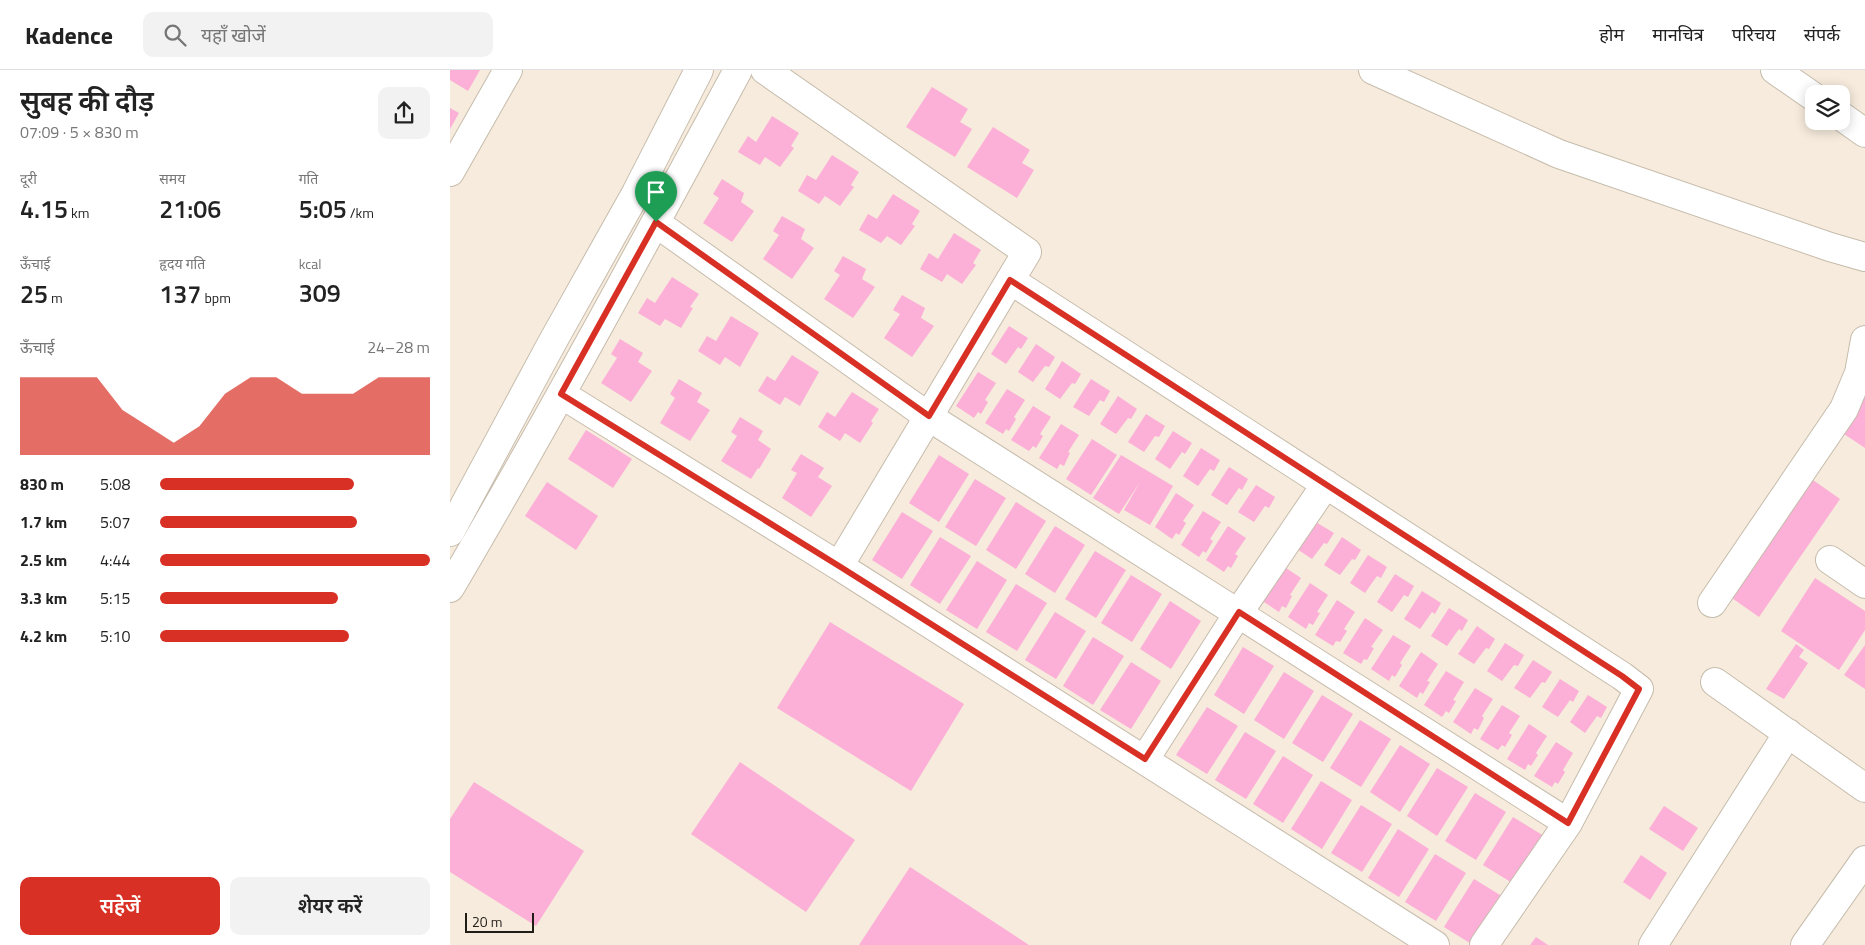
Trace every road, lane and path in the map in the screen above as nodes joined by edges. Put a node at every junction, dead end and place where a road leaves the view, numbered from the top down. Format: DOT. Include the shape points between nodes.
graph roads {
  1 [pos="508,70"];
  2 [pos="699,70"];
  3 [pos="738,70"];
  4 [pos="765,70"];
  5 [pos="1373,70"];
  6 [pos="1775,70"];
  7 [pos="1805,91"];
  8 [pos="1850,122"];
  9 [pos="1865,133"];
  10 [pos="450,172"];
  11 [pos="656,222"];
  12 [pos="1865,257"];
  13 [pos="1010,280"];
  14 [pos="1865,340"];
  15 [pos="561,394"];
  16 [pos="929,416"];
  17 [pos="1326,484"];
  18 [pos="450,532"];
  19 [pos="1830,560"];
  20 [pos="839,566"];
  21 [pos="1865,584"];
  22 [pos="450,588"];
  23 [pos="1712,603"];
  24 [pos="1239,612"];
  25 [pos="1715,682"];
  26 [pos="1788,733"];
  27 [pos="1145,759"];
  28 [pos="1865,788"];
  29 [pos="1568,823"];
  30 [pos="1865,860"];
  31 [pos="1435,945"];
  32 [pos="1484,945"];
  33 [pos="1653,945"];
  34 [pos="1804,945"];
  1 -- 10 [label="street"];
  2 -- 18 [label="street" via="636,193"];
  3 -- 11 [label="street"];
  4 -- 13 [label="street" via="1027,252"];
  5 -- 12 [label="street" via="1559,154"];
  6 -- 7 [label="street"];
  8 -- 9 [label="street"];
  11 -- 15 [label="street"];
  11 -- 16 [label="street"];
  13 -- 16 [label="street"];
  13 -- 17 [label="street"];
  14 -- 23 [label="street" via="1859,372 1844,409"];
  15 -- 20 [label="street"];
  15 -- 22 [label="street"];
  16 -- 20 [label="street"];
  16 -- 24 [label="street"];
  17 -- 24 [label="street"];
  17 -- 29 [label="street" via="1631,682"];
  19 -- 21 [label="street"];
  20 -- 27 [label="street"];
  24 -- 27 [label="street"];
  24 -- 29 [label="street"];
  25 -- 26 [label="street"];
  26 -- 28 [label="street"];
  26 -- 33 [label="street"];
  27 -- 31 [label="street"];
  29 -- 32 [label="street"];
  30 -- 34 [label="street"];
}
